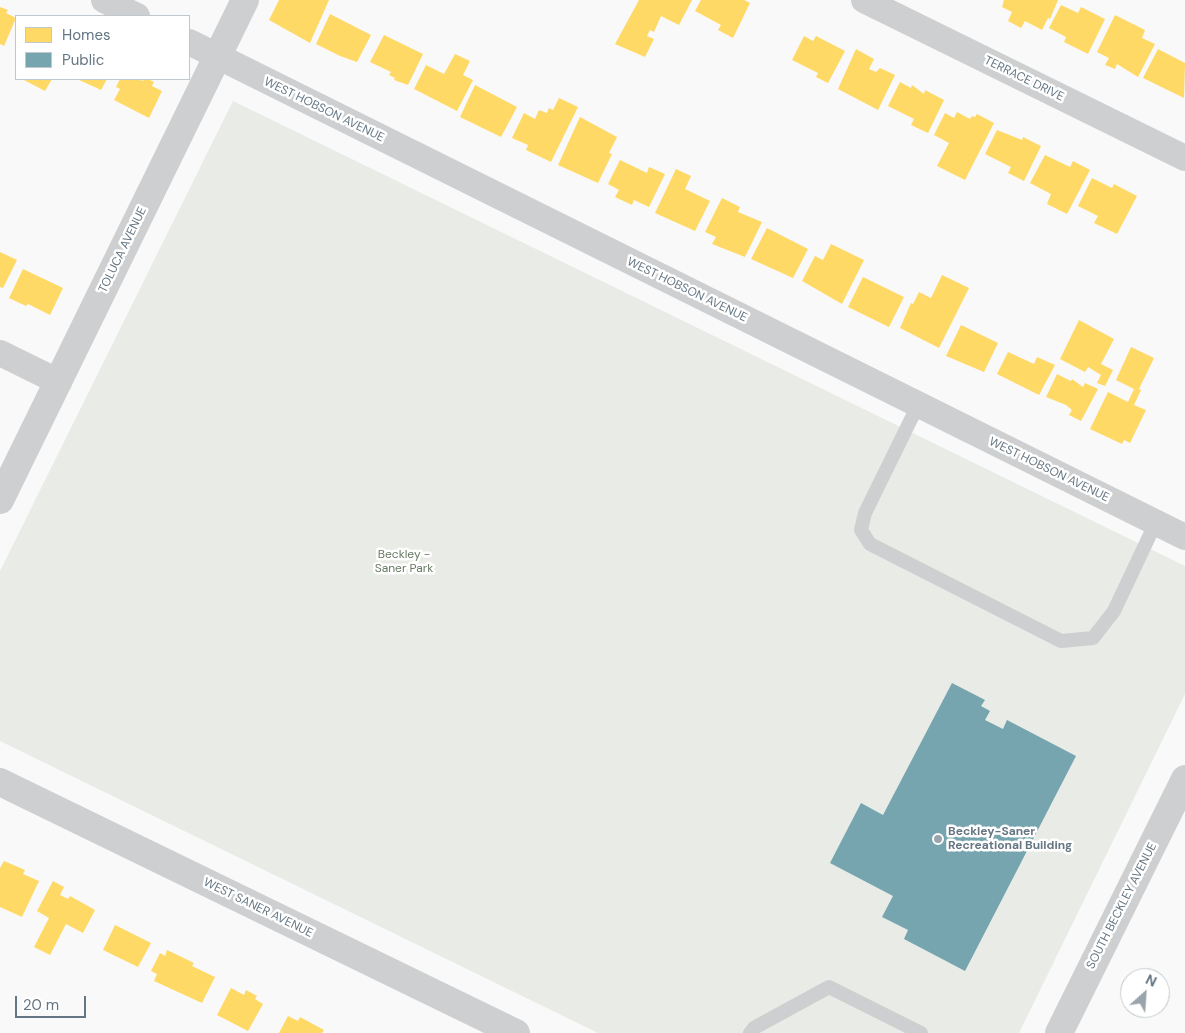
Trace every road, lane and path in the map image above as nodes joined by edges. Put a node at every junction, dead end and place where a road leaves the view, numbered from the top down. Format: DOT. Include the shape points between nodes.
graph roads {
  1 [pos="104,0"];
  2 [pos="245,0"];
  3 [pos="864,0"];
  4 [pos="135,15"];
  5 [pos="190,42"];
  6 [pos="217,56"];
  7 [pos="1185,158"];
  8 [pos="0,353"];
  9 [pos="59,382"];
  10 [pos="918,405"];
  11 [pos="0,500"];
  12 [pos="1156,522"];
  13 [pos="1185,537"];
  14 [pos="1185,779"];
  15 [pos="0,782"];
  16 [pos="516,1033"];
  17 [pos="750,1033"];
  18 [pos="921,1033"];
  19 [pos="1058,1033"];
  1 -- 4 [label="street"];
  2 -- 6 [label="street, TOLUCA AVENUE"];
  3 -- 7 [label="street, TERRACE DRIVE"];
  5 -- 6 [label="street, WEST HOBSON AVENUE"];
  6 -- 9 [label="street, TOLUCA AVENUE"];
  6 -- 10 [label="street, WEST HOBSON AVENUE"];
  8 -- 9 [label="street"];
  9 -- 11 [label="street, TOLUCA AVENUE"];
  10 -- 12 [label="street, WEST HOBSON AVENUE"];
  10 -- 12 [label="lane" via="865,513 861,530 870,544 1061,641 1093,638 1114,611"];
  12 -- 13 [label="street, WEST HOBSON AVENUE"];
  14 -- 19 [label="street, SOUTH BECKLEY AVENUE"];
  15 -- 16 [label="street, WEST SANER AVENUE"];
  17 -- 18 [label="lane" via="829,987"];
}
